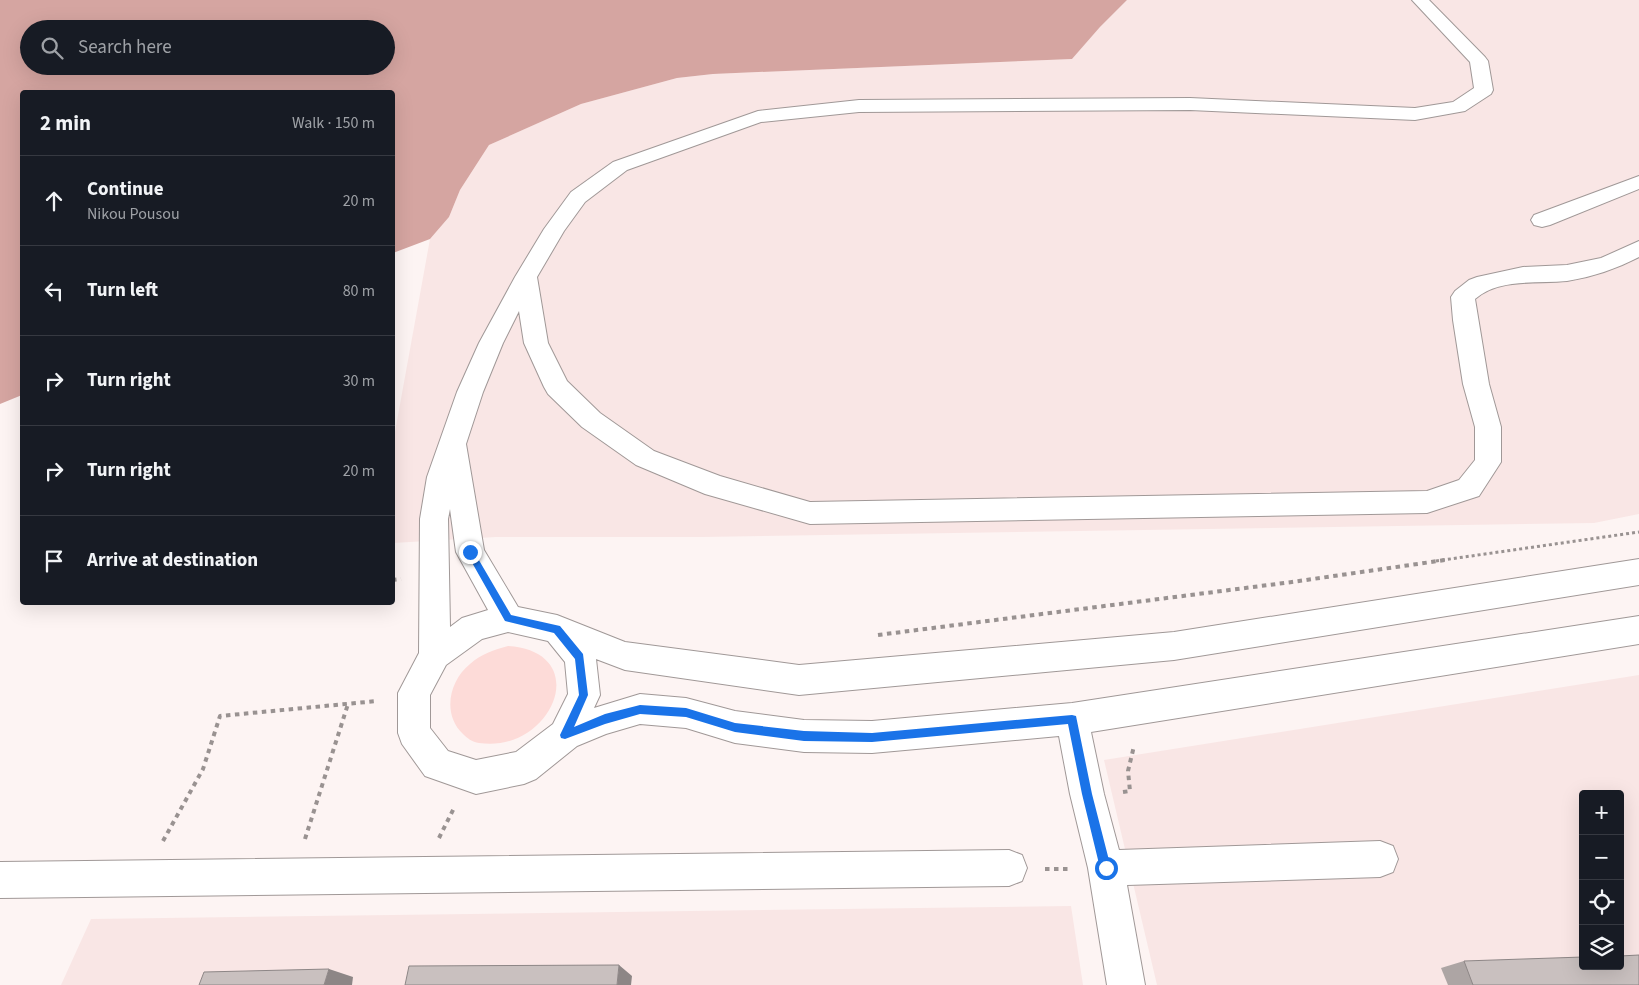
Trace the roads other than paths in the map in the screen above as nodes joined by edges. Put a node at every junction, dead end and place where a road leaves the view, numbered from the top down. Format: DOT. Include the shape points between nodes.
graph roads {
  1 [pos="1420,0"];
  2 [pos="1639,182"];
  3 [pos="1542,220"];
  4 [pos="1639,248"];
  5 [pos="526,277"];
  6 [pos="453,443"];
  7 [pos="1639,572"];
  8 [pos="508,618"];
  9 [pos="557,629"];
  10 [pos="1639,630"];
  11 [pos="435,655"];
  12 [pos="1072,719"];
  13 [pos="565,735"];
  14 [pos="1380,859"];
  15 [pos="1009,868"];
  16 [pos="1106,868"];
  17 [pos="0,880"];
  18 [pos="1126,985"];
  1 -- 5 [label="street" via="1479,61 1484,90 1458,106 1415,114 1190,104 859,106 758,117 620,166 578,197"];
  2 -- 3 [label="street"];
  4 -- 5 [label="street" via="1607,264 1567,273 1523,275 1477,285 1462,297 1476,384 1488,427 1488,462 1469,488 1427,502 810,513 715,486 645,458 591,420 557,387 536,343"];
  5 -- 6 [label="street" via="480,368"];
  6 -- 8 [label="street" via="470,552"];
  6 -- 11 [label="street" via="441,477 434,519"];
  7 -- 9 [label="street" via="1174,646 799,680 625,656"];
  8 -- 9 [label="street"];
  8 -- 11 [label="street" via="473,628"];
  9 -- 13 [label="street" via="580,657 584,695"];
  10 -- 12 [label="street"];
  11 -- 13 [label="street" via="414,693 414,733 437,764 476,777 524,767"];
  12 -- 13 [label="street" via="872,737 814,736 735,727 686,713 640,709"];
  12 -- 16 [label="street"];
  14 -- 16 [label="street"];
  15 -- 17 [label="street"];
  16 -- 18 [label="street"];
}
